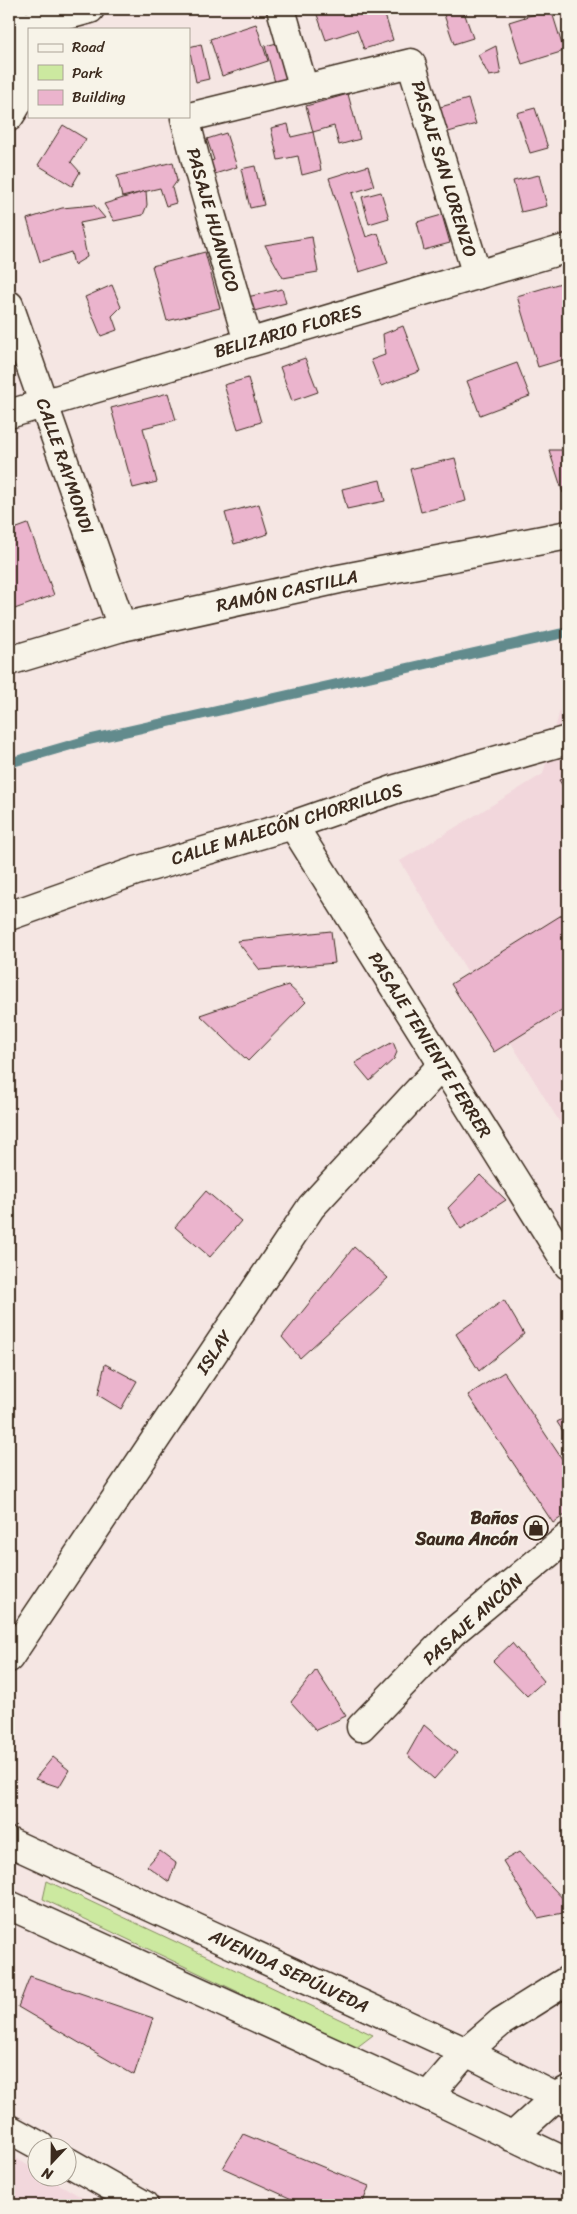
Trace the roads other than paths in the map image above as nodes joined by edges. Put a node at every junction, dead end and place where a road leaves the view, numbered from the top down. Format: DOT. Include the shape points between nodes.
graph roads {
  1 [pos="90,9"];
  2 [pos="281,9"];
  3 [pos="15,18"];
  4 [pos="411,63"];
  5 [pos="304,89"];
  6 [pos="9,117"];
  7 [pos="190,117"];
  8 [pos="185,118"];
  9 [pos="568,248"];
  10 [pos="477,275"];
  11 [pos="9,306"];
  12 [pos="248,342"];
  13 [pos="43,404"];
  14 [pos="9,414"];
  15 [pos="568,535"];
  16 [pos="122,627"];
  17 [pos="9,661"];
  18 [pos="568,740"];
  19 [pos="293,825"];
  20 [pos="9,916"];
  21 [pos="442,1065"];
  22 [pos="568,1264"];
  23 [pos="568,1537"];
  24 [pos="9,1658"];
  25 [pos="361,1727"];
  26 [pos="9,1842"];
  27 [pos="9,1905"];
  28 [pos="568,1980"];
  29 [pos="466,2052"];
  30 [pos="428,2096"];
  31 [pos="564,2097"];
  32 [pos="9,2129"];
  33 [pos="512,2137"];
  34 [pos="28,2139"];
  35 [pos="568,2163"];
  36 [pos="78,2168"];
  37 [pos="144,2205"];
  1 -- 3 [label="street"];
  2 -- 5 [label="street"];
  3 -- 6 [label="street" via="27,62 21,97"];
  4 -- 5 [label="street, PASAJE HUANUCO"];
  4 -- 10 [label="street, PASAJE SAN LORENZO"];
  5 -- 7 [label="street, PASAJE HUANUCO"];
  8 -- 12 [label="street, PASAJE HUANUCO"];
  9 -- 10 [label="street, BELIZARIO FLORES"];
  10 -- 12 [label="street, BELIZARIO FLORES"];
  11 -- 13 [label="street, CALLE RAYMONDI"];
  12 -- 13 [label="street, BELIZARIO FLORES"];
  13 -- 14 [label="street, BELIZARIO FLORES"];
  13 -- 16 [label="street, CALLE RAYMONDI"];
  15 -- 16 [label="street, RAMÓN CASTILLA" via="338,579"];
  16 -- 17 [label="street, RAMÓN CASTILLA"];
  18 -- 19 [label="street, CALLE MALECÓN CHORRILLOS" via="396,790"];
  19 -- 20 [label="street, CALLE MALECÓN CHORRILLOS" via="136,871"];
  19 -- 21 [label="street, PASAJE TENIENTE FERRER"];
  21 -- 22 [label="street, PASAJE TENIENTE FERRER"];
  21 -- 24 [label="street, ISLAY" via="311,1207"];
  23 -- 25 [label="street, PASAJE ANCÓN" via="452,1632"];
  26 -- 29 [label="street, AVENIDA SEPÚLVEDA"];
  27 -- 30 [label="street"];
  28 -- 29 [label="street" via="501,2022"];
  29 -- 30 [label="street"];
  29 -- 31 [label="street, AVENIDA SEPÚLVEDA"];
  30 -- 33 [label="street"];
  31 -- 33 [label="street"];
  32 -- 34 [label="street"];
  33 -- 35 [label="street"];
  36 -- 37 [label="street"];
}
